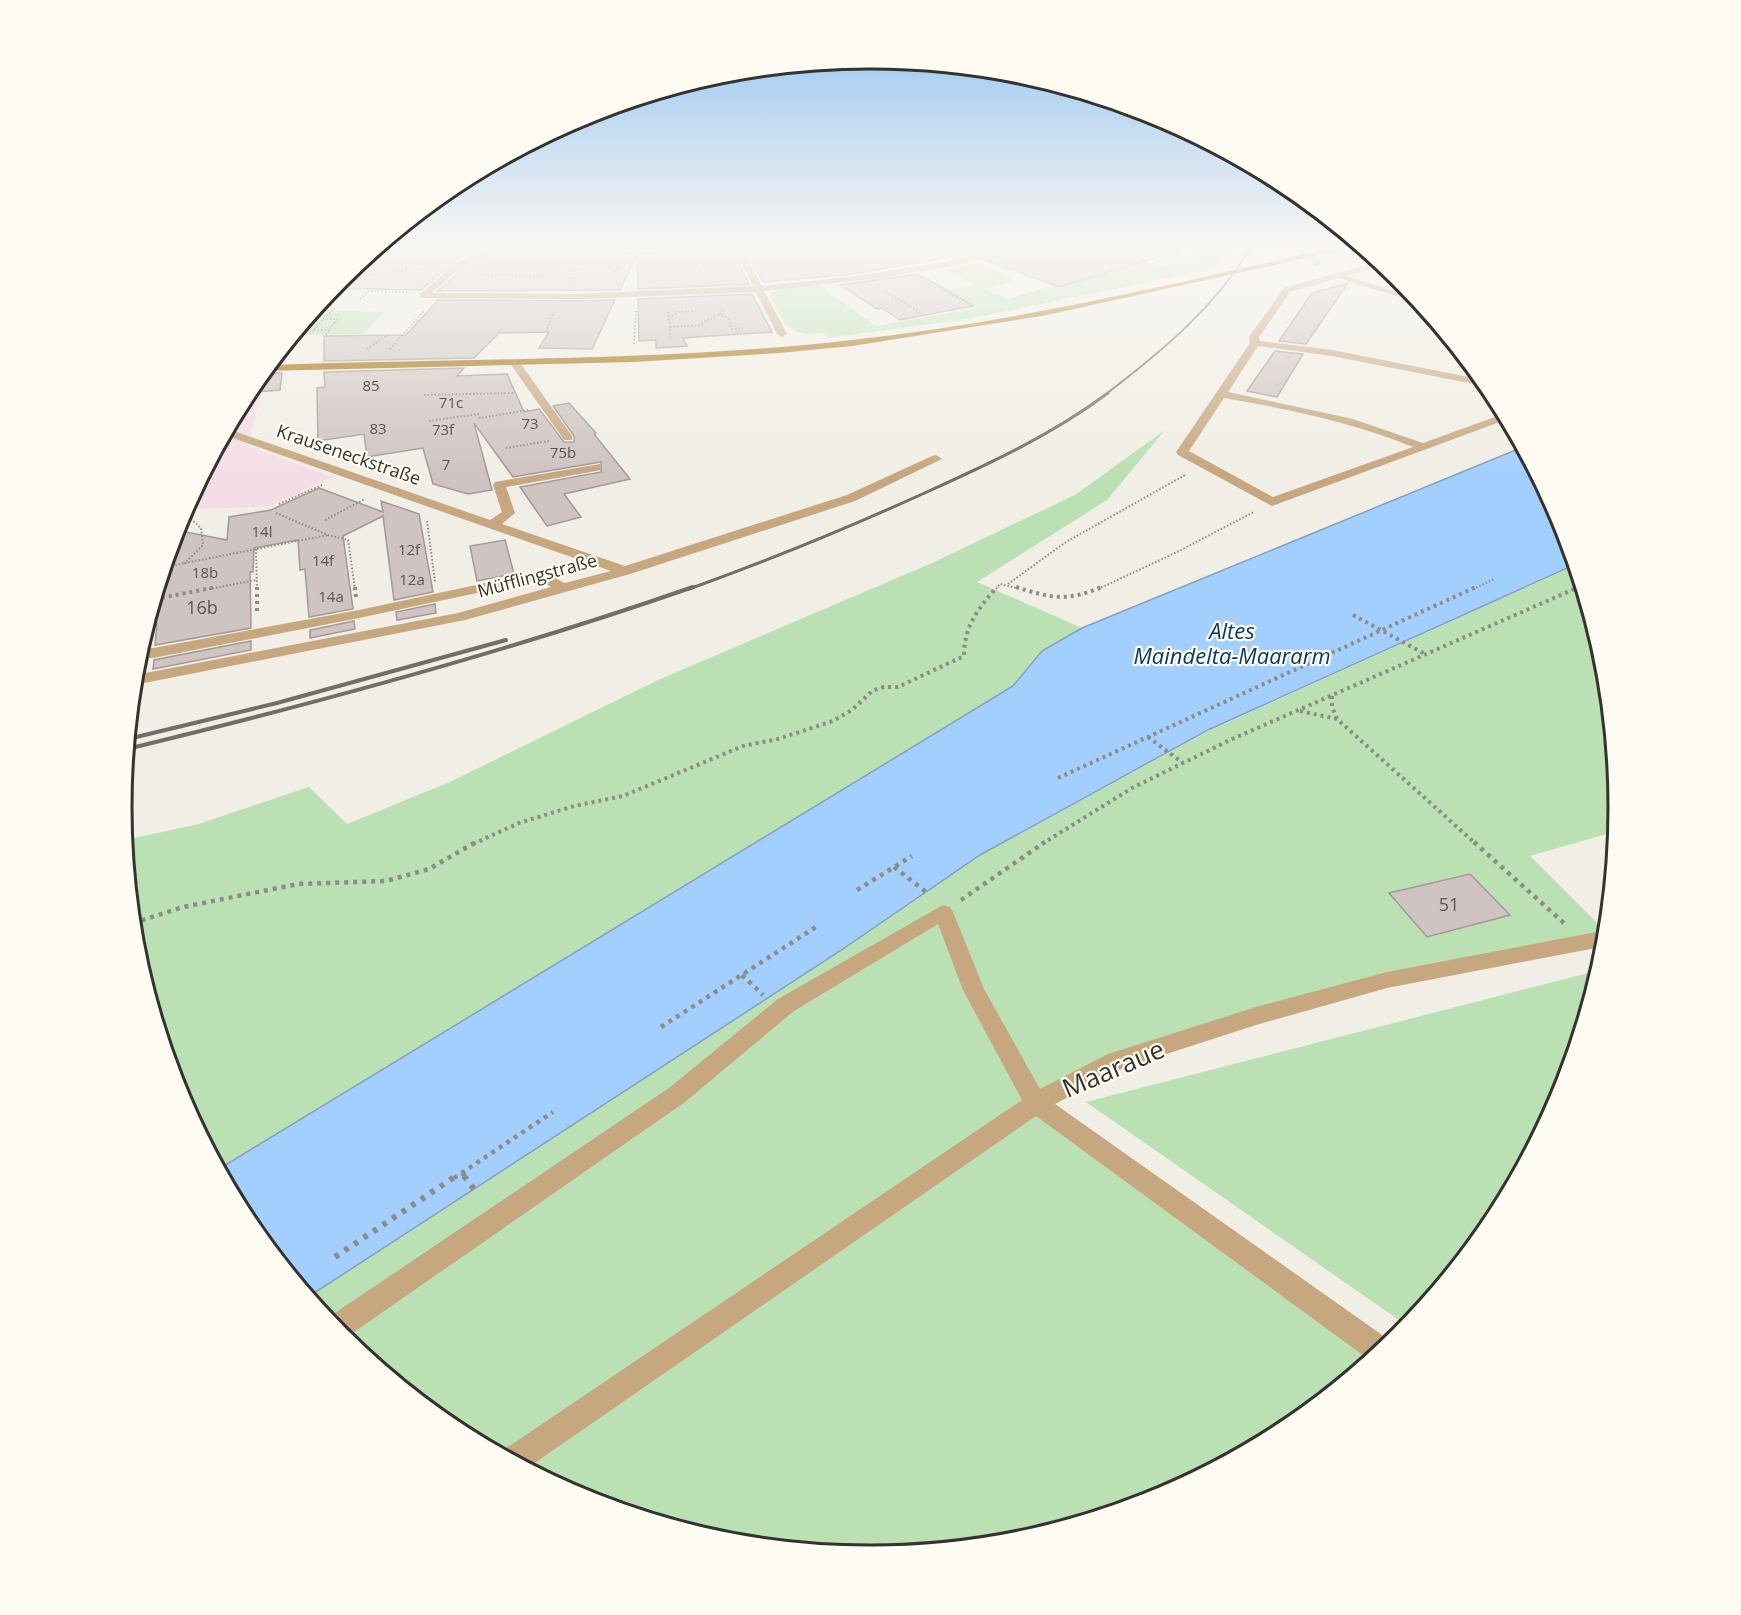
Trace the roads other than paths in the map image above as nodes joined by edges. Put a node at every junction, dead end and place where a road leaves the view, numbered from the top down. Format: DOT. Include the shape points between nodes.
graph roads {
  1 [pos="775,320"];
  2 [pos="1003,320"];
  3 [pos="1265,320"];
  4 [pos="782,334"];
  5 [pos="1255,343"];
  6 [pos="514,362"];
  7 [pos="279,366"];
  8 [pos="1473,381"];
  9 [pos="1221,394"];
  10 [pos="1498,419"];
  11 [pos="233,434"];
  12 [pos="568,438"];
  13 [pos="1424,447"];
  14 [pos="936,459"];
  15 [pos="596,468"];
  16 [pos="492,524"];
  17 [pos="550,562"];
  18 [pos="625,571"];
  19 [pos="563,588"];
  20 [pos="149,651"];
  21 [pos="143,678"];
  22 [pos="1596,940"];
  23 [pos="1036,1103"];
  24 [pos="342,1324"];
  25 [pos="1375,1347"];
  26 [pos="519,1456"];
  1 -- 4 [label="street"];
  2 -- 6 [label="main road" via="861,342 695,356"];
  3 -- 5 [label="street" via="1254,336"];
  5 -- 8 [label="street" via="1332,353"];
  5 -- 9 [label="street"];
  6 -- 7 [label="main road"];
  6 -- 12 [label="street"];
  9 -- 13 [label="street" via="1344,418"];
  9 -- 13 [label="street" via="1182,452 1272,502"];
  10 -- 13 [label="street"];
  11 -- 16 [label="street, Krauseneckstraße"];
  14 -- 18 [label="street, Müfflingstraße" via="851,498"];
  15 -- 16 [label="street" via="499,484 509,513"];
  16 -- 17 [label="street, Krauseneckstraße"];
  17 -- 18 [label="street, Krauseneckstraße"];
  17 -- 19 [label="street, Krauseneckstraße"];
  17 -- 20 [label="street" via="437,597 258,634"];
  18 -- 19 [label="street, Müfflingstraße"];
  19 -- 21 [label="street, Müfflingstraße" via="460,617"];
  22 -- 23 [label="street, Maaraue" via="1387,980 1256,1016 1116,1061"];
  23 -- 24 [label="street" via="974,990 943,912 786,1005 677,1095"];
  23 -- 25 [label="street, Maaraue"];
  23 -- 26 [label="street"];
}
